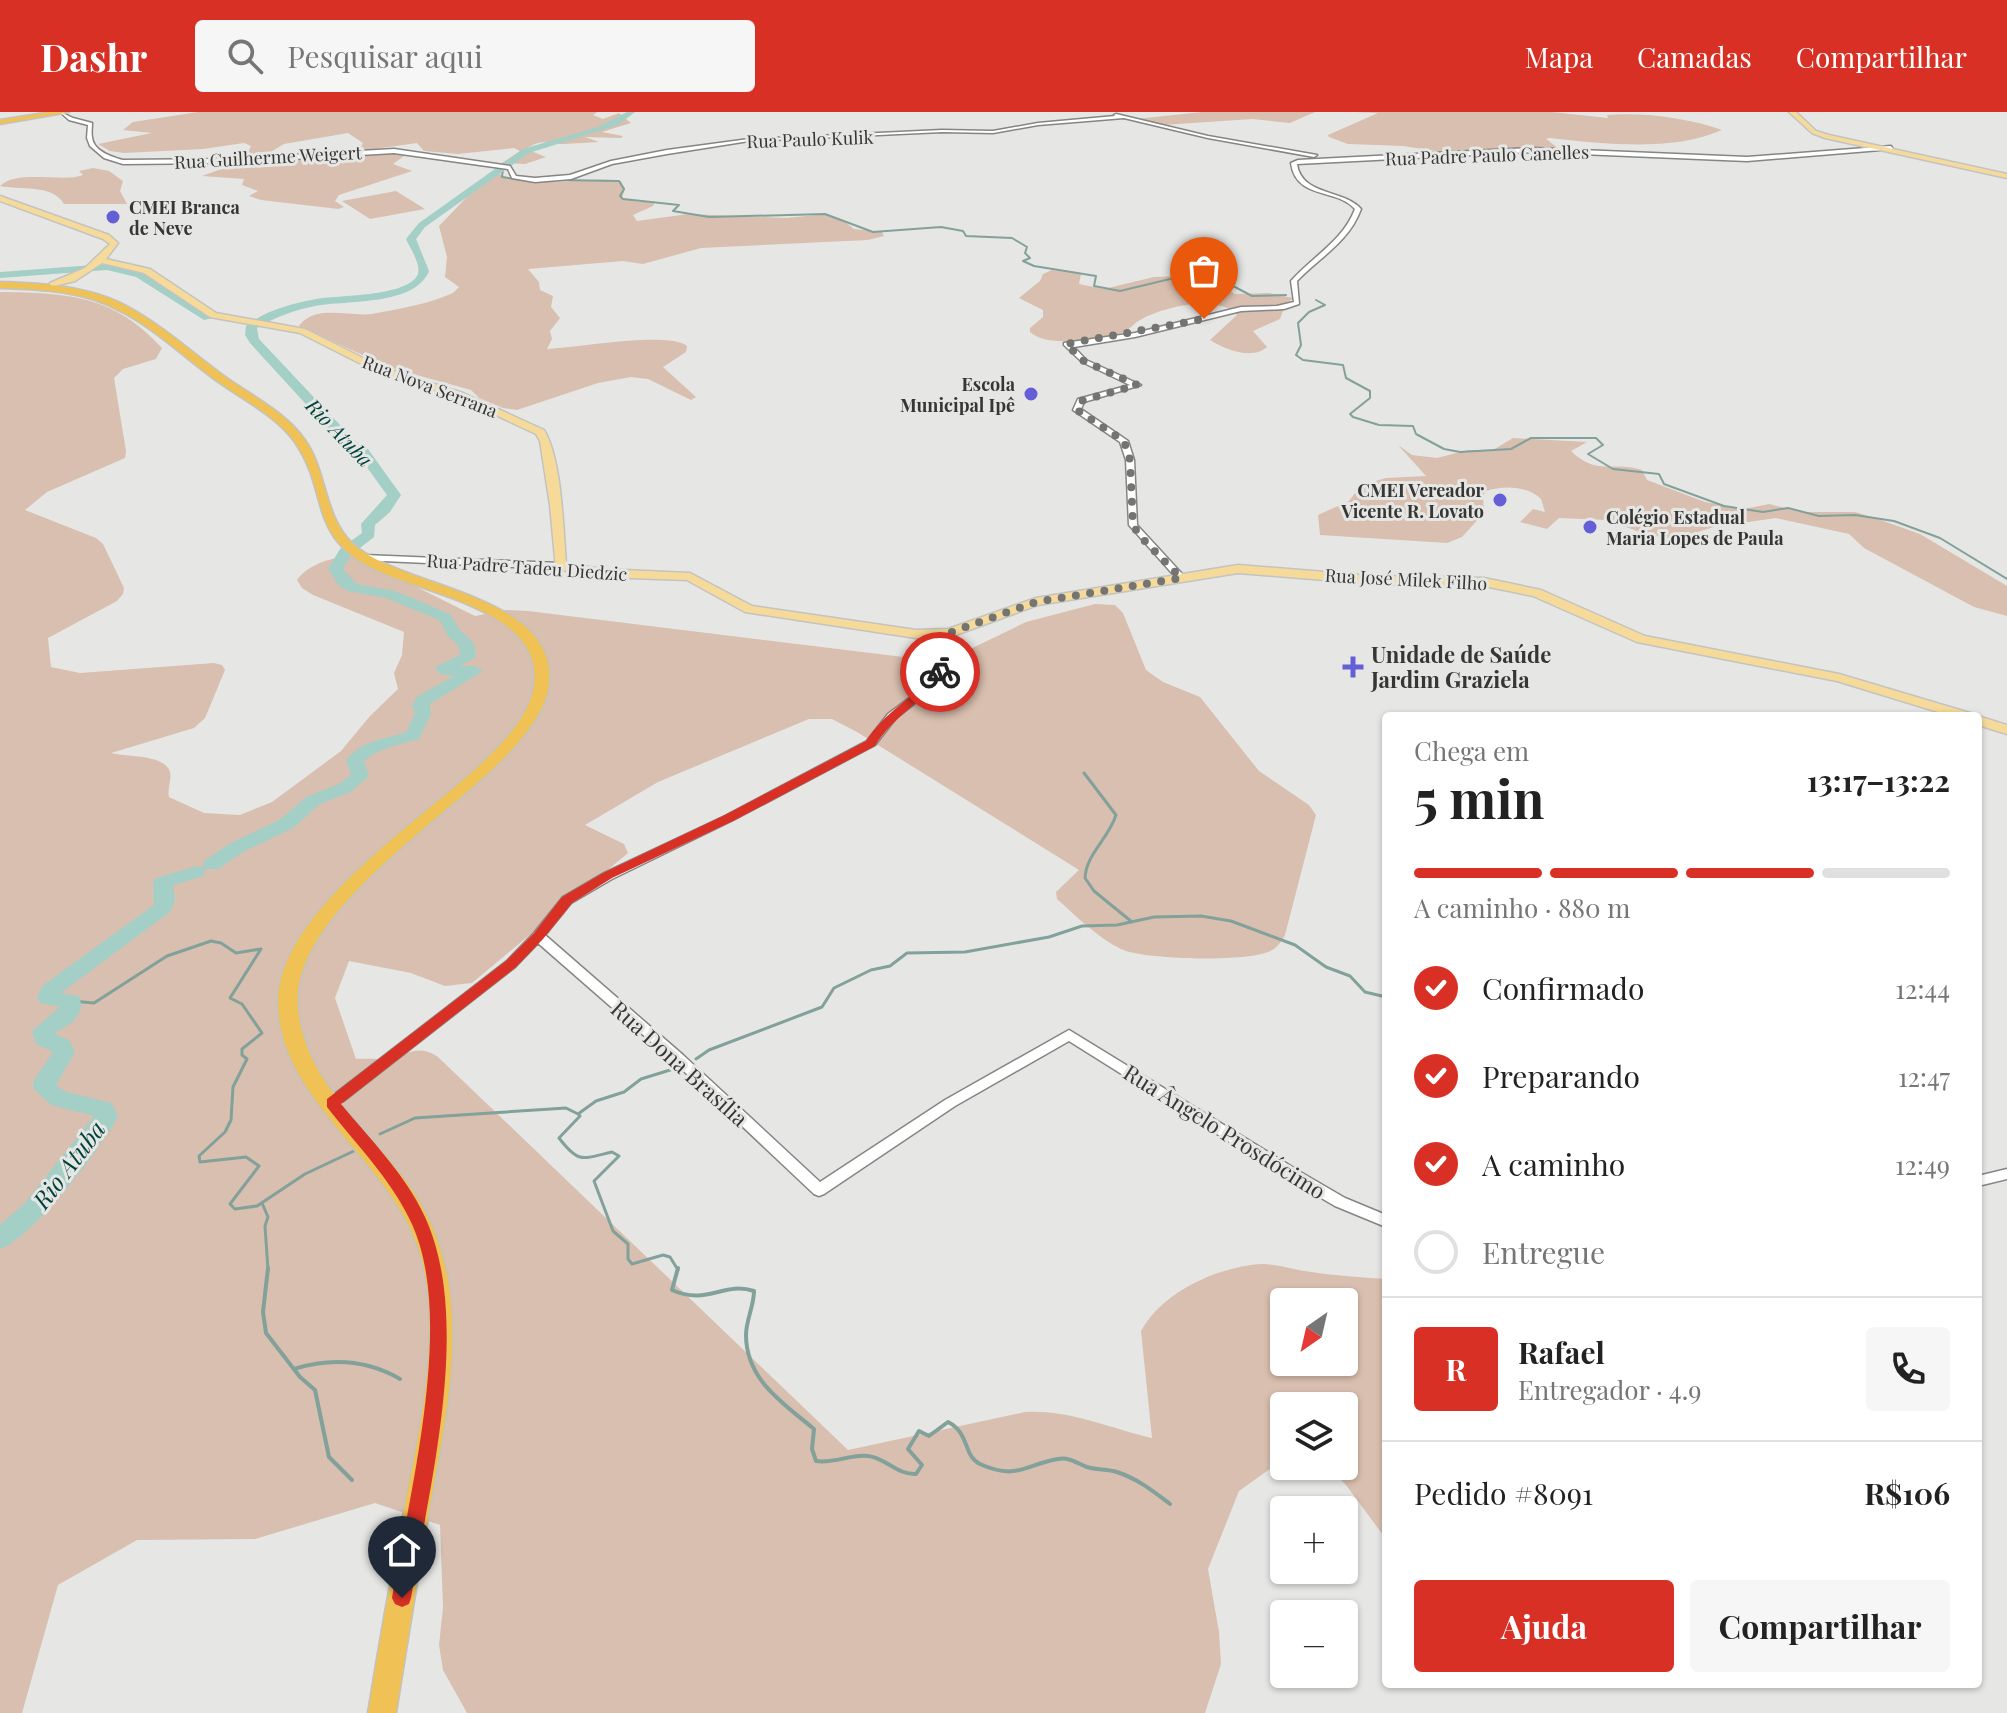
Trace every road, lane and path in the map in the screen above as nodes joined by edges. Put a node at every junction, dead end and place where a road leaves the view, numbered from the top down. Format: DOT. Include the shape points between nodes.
graph roads {
  1 [pos="64,112"];
  2 [pos="1106,112"];
  3 [pos="1792,112"];
  4 [pos="1123,117"];
  5 [pos="0,122"];
  6 [pos="1891,148"];
  7 [pos="1341,159"];
  8 [pos="504,167"];
  9 [pos="2007,176"];
  10 [pos="0,198"];
  11 [pos="103,261"];
  12 [pos="70,284"];
  13 [pos="5,285"];
  14 [pos="108,300"];
  15 [pos="356,553"];
  16 [pos="560,566"];
  17 [pos="690,577"];
  18 [pos="1181,578"];
  19 [pos="949,633"];
  20 [pos="1952,712"];
  21 [pos="1982,721"];
  22 [pos="2007,730"];
  23 [pos="538,936"];
  24 [pos="1069,1035"];
  25 [pos="332,1103"];
  26 [pos="2007,1174"];
  27 [pos="1982,1180"];
  28 [pos="1382,1219"];
  29 [pos="382,1713"];
  1 -- 5 [label="highway"];
  1 -- 8 [label="street, Rua Guilherme Weigert" via="90,124 92,145 123,162 394,151"];
  2 -- 4 [label="street"];
  3 -- 6 [label="main road" via="1821,135"];
  4 -- 7 [label="street"];
  4 -- 8 [label="street, Rua Paulo Kulik" via="993,132 749,140 611,163 565,178 522,179"];
  6 -- 7 [label="street, Rua Padre Paulo Canelles" via="1742,159 1524,150"];
  6 -- 9 [label="main road"];
  7 -- 18 [label="street, Rua Padre Paulo Canelles" via="1294,163 1300,181 1358,207 1338,243 1294,281 1295,304 1244,309 1075,346 1092,366 1137,385 1081,401 1077,410 1124,441 1133,525"];
  10 -- 11 [label="main road" via="111,239 114,243"];
  11 -- 12 [label="main road"];
  11 -- 16 [label="main road, Rua Nova Serrana" via="147,271 213,315 302,331 378,369 460,395 540,432 556,505"];
  12 -- 13 [label="highway"];
  12 -- 14 [label="highway"];
  13 -- 14 [label="highway"];
  14 -- 15 [label="highway" via="293,433 314,468 327,512"];
  15 -- 16 [label="street, Rua Padre Tadeu Diedzic"];
  15 -- 25 [label="highway" via="488,609 517,628 531,644 542,679 532,712 508,745 355,883 305,943 289,987 291,1030 304,1065"];
  16 -- 17 [label="main road, Rua Padre Tadeu Diedzic"];
  17 -- 19 [label="main road, Rua José Milek Filho" via="749,609 916,634"];
  18 -- 19 [label="main road, Rua José Milek Filho" via="1036,602"];
  18 -- 20 [label="main road, Rua José Milek Filho" via="1238,569 1508,586 1537,593 1641,639 1839,678"];
  19 -- 23 [label="street" via="936,682 892,716 871,743 586,887 567,900"];
  21 -- 22 [label="main road"];
  23 -- 24 [label="street, Rua Dona Brasília" via="819,1190 950,1103"];
  23 -- 25 [label="street" via="511,964"];
  24 -- 28 [label="street, Rua Ângelo Prosdócimo" via="1319,1190"];
  25 -- 29 [label="highway" via="417,1216 432,1254 439,1305 427,1453"];
  26 -- 27 [label="street"];
}
